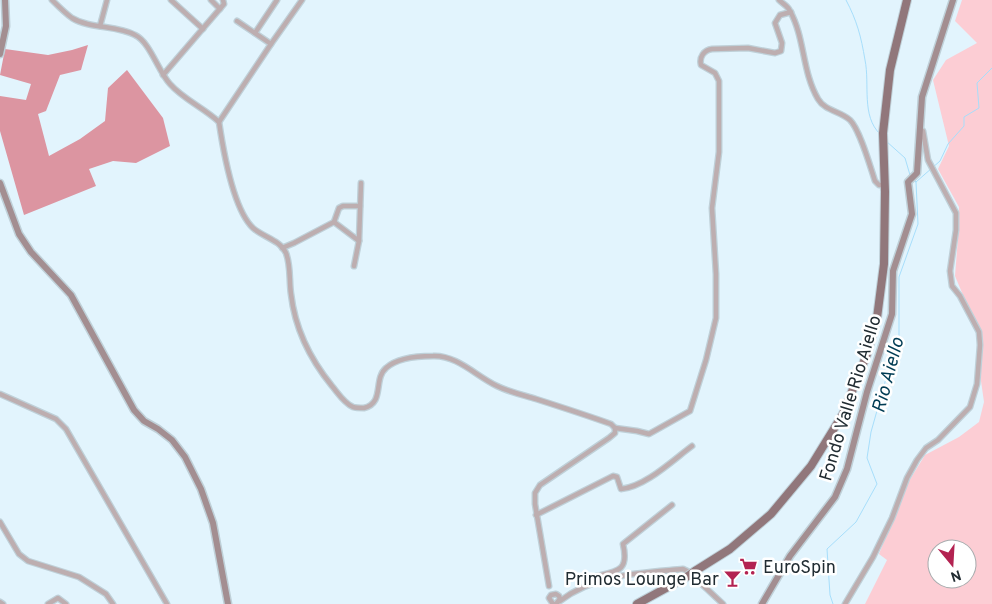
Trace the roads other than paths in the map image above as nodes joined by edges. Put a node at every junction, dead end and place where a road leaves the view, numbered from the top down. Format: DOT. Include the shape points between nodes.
graph roads {
  1 [pos="5,0"];
  2 [pos="52,0"];
  3 [pos="107,0"];
  4 [pos="171,0"];
  5 [pos="211,0"];
  6 [pos="224,0"];
  7 [pos="277,0"];
  8 [pos="302,0"];
  9 [pos="779,0"];
  10 [pos="907,0"];
  11 [pos="953,0"];
  12 [pos="220,9"];
  13 [pos="791,12"];
  14 [pos="237,21"];
  15 [pos="100,26"];
  16 [pos="203,29"];
  17 [pos="255,33"];
  18 [pos="272,44"];
  19 [pos="0,54"];
  20 [pos="163,75"];
  21 [pos="218,122"];
  22 [pos="921,130"];
  23 [pos="0,184"];
  24 [pos="361,184"];
  25 [pos="885,185"];
  26 [pos="360,206"];
  27 [pos="334,222"];
  28 [pos="359,241"];
  29 [pos="282,248"];
  30 [pos="354,266"];
  31 [pos="0,394"];
  32 [pos="615,428"];
  33 [pos="692,446"];
  34 [pos="672,505"];
  35 [pos="536,516"];
  36 [pos="0,522"];
  37 [pos="691,574"];
  38 [pos="593,582"];
  39 [pos="555,601"];
  40 [pos="48,604"];
  41 [pos="66,604"];
  42 [pos="113,604"];
  43 [pos="167,604"];
  44 [pos="228,604"];
  45 [pos="637,604"];
  46 [pos="722,604"];
  47 [pos="762,604"];
  48 [pos="845,604"];
  1 -- 19 [label="street" via="6,26"];
  2 -- 15 [label="street" via="72,18"];
  3 -- 15 [label="street"];
  4 -- 16 [label="street"];
  5 -- 12 [label="street"];
  6 -- 12 [label="street"];
  7 -- 17 [label="street"];
  8 -- 18 [label="street"];
  9 -- 13 [label="street"];
  10 -- 25 [label="main road" via="890,70 883,133"];
  11 -- 22 [label="street" via="922,97"];
  12 -- 16 [label="street"];
  13 -- 25 [label="street" via="818,99 824,106 850,120 875,181"];
  13 -- 32 [label="street" via="780,14 775,23 782,43 780,51 730,48 706,50 703,54 701,65 714,73 718,81 719,152 712,208 716,318 690,411 649,434"];
  14 -- 17 [label="street"];
  15 -- 20 [label="street" via="136,35 150,50"];
  16 -- 20 [label="street"];
  17 -- 18 [label="street"];
  18 -- 21 [label="street"];
  20 -- 21 [label="street" via="171,86"];
  21 -- 29 [label="street" via="234,192 243,212 253,227"];
  22 -- 47 [label="street, Fondo Valle Rio Aiello" via="917,173 908,182 912,214 893,271 892,314 847,469 835,496 790,556"];
  22 -- 48 [label="street" via="928,160 956,213 950,271 952,286 979,332 977,384 970,406 926,448 907,478 873,557"];
  23 -- 44 [label="street" via="19,234 31,252 71,295 134,410 172,440 185,458 213,523"];
  24 -- 26 [label="street"];
  25 -- 37 [label="main road" via="884,264 877,318 867,354 843,414 811,466 771,514 730,549"];
  26 -- 27 [label="street" via="338,208"];
  26 -- 28 [label="street"];
  27 -- 28 [label="street"];
  27 -- 29 [label="street"];
  28 -- 30 [label="street"];
  29 -- 32 [label="street" via="289,262 296,320 308,351 317,367 352,407 369,406 375,401 381,375 391,364 412,357 434,355 452,360 497,386"];
  31 -- 43 [label="street" via="56,419 66,429"];
  32 -- 35 [label="street" via="615,434 540,485 535,493"];
  33 -- 35 [label="street" via="638,484 621,489 617,477 613,476"];
  34 -- 38 [label="street" via="624,544 626,556 621,568 596,576"];
  35 -- 39 [label="street" via="549,586"];
  36 -- 42 [label="street" via="19,554 28,561 79,577 106,594"];
  37 -- 38 [label="street" via="682,569"];
  37 -- 45 [label="main road"];
  37 -- 46 [label="street"];
  38 -- 39 [label="street"];
  40 -- 41 [label="street" via="58,598"];
}
